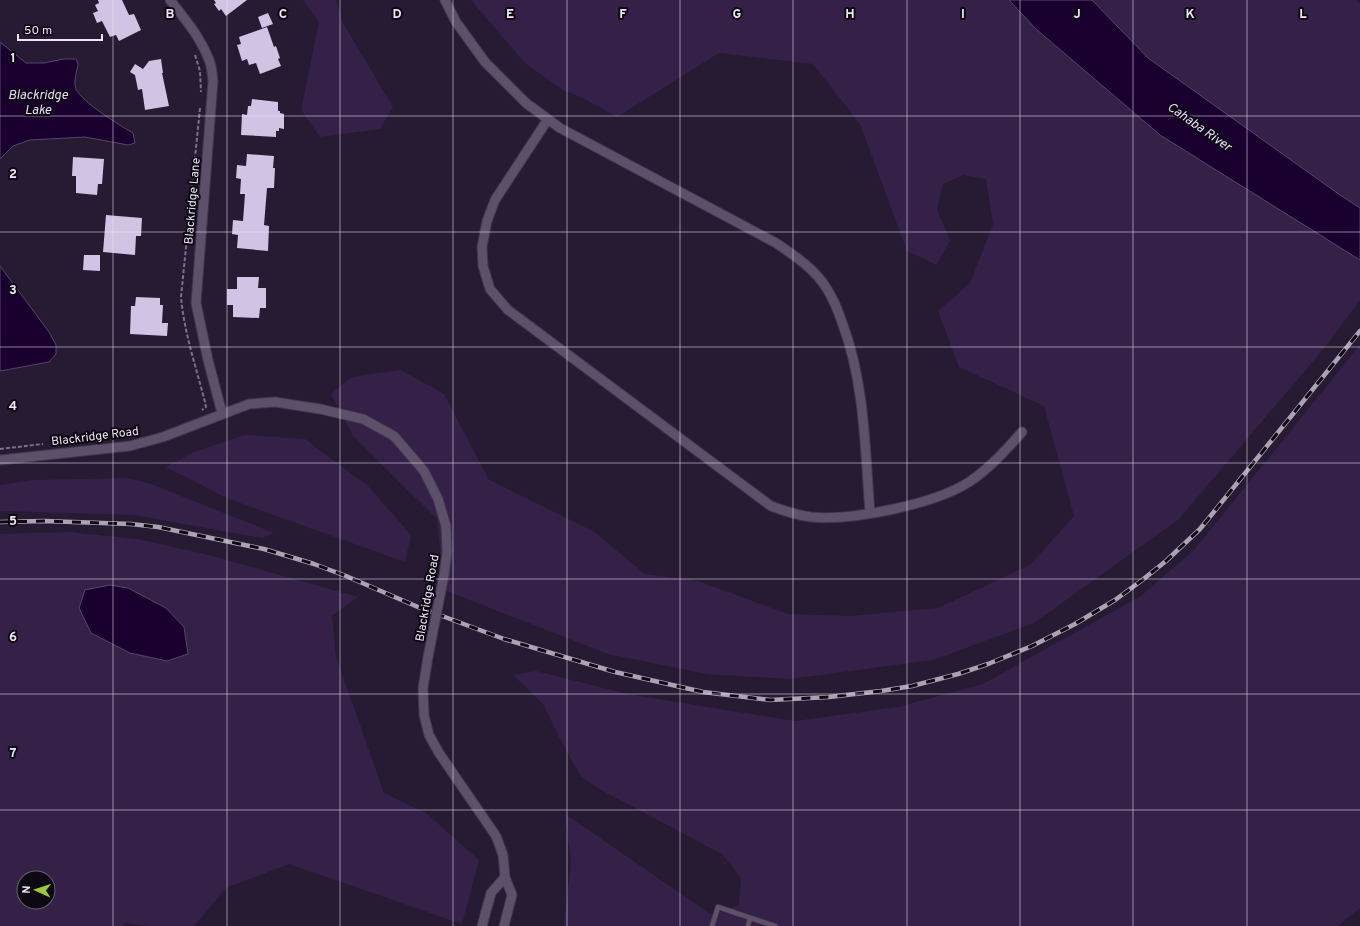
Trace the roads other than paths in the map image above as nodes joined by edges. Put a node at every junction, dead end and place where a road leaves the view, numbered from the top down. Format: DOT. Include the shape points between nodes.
graph roads {
  1 [pos="170,0"];
  2 [pos="445,0"];
  3 [pos="548,119"];
  4 [pos="222,413"];
  5 [pos="1022,432"];
  6 [pos="0,460"];
  7 [pos="870,513"];
  8 [pos="505,877"];
  9 [pos="750,918"];
  10 [pos="482,926"];
  11 [pos="504,926"];
  12 [pos="712,926"];
  13 [pos="748,926"];
  14 [pos="775,926"];
  1 -- 4 [label="street, Blackridge Lane" via="202,45 210,61 213,81 196,303"];
  2 -- 3 [label="street" via="456,22 485,62 526,103"];
  3 -- 7 [label="street" via="560,128 776,242 808,265 827,288 850,345 860,392"];
  3 -- 7 [label="street" via="495,200 487,221 482,247 490,289 508,310 770,506 812,517 842,517"];
  4 -- 6 [label="street, Blackridge Road" via="163,437 130,446"];
  4 -- 8 [label="street, Blackridge Road, bridge" via="249,404 275,402 363,419 394,436 424,471 438,498 446,526 447,552 423,688 424,715 429,735 439,753 496,836 503,855"];
  5 -- 7 [label="street" via="996,461 969,482 934,499"];
  8 -- 10 [label="street" via="491,893"];
  8 -- 11 [label="street, Blackridge Road" via="512,895"];
  9 -- 12 [label="lane" via="718,908"];
  9 -- 13 [label="lane"];
  9 -- 14 [label="lane"];
}
